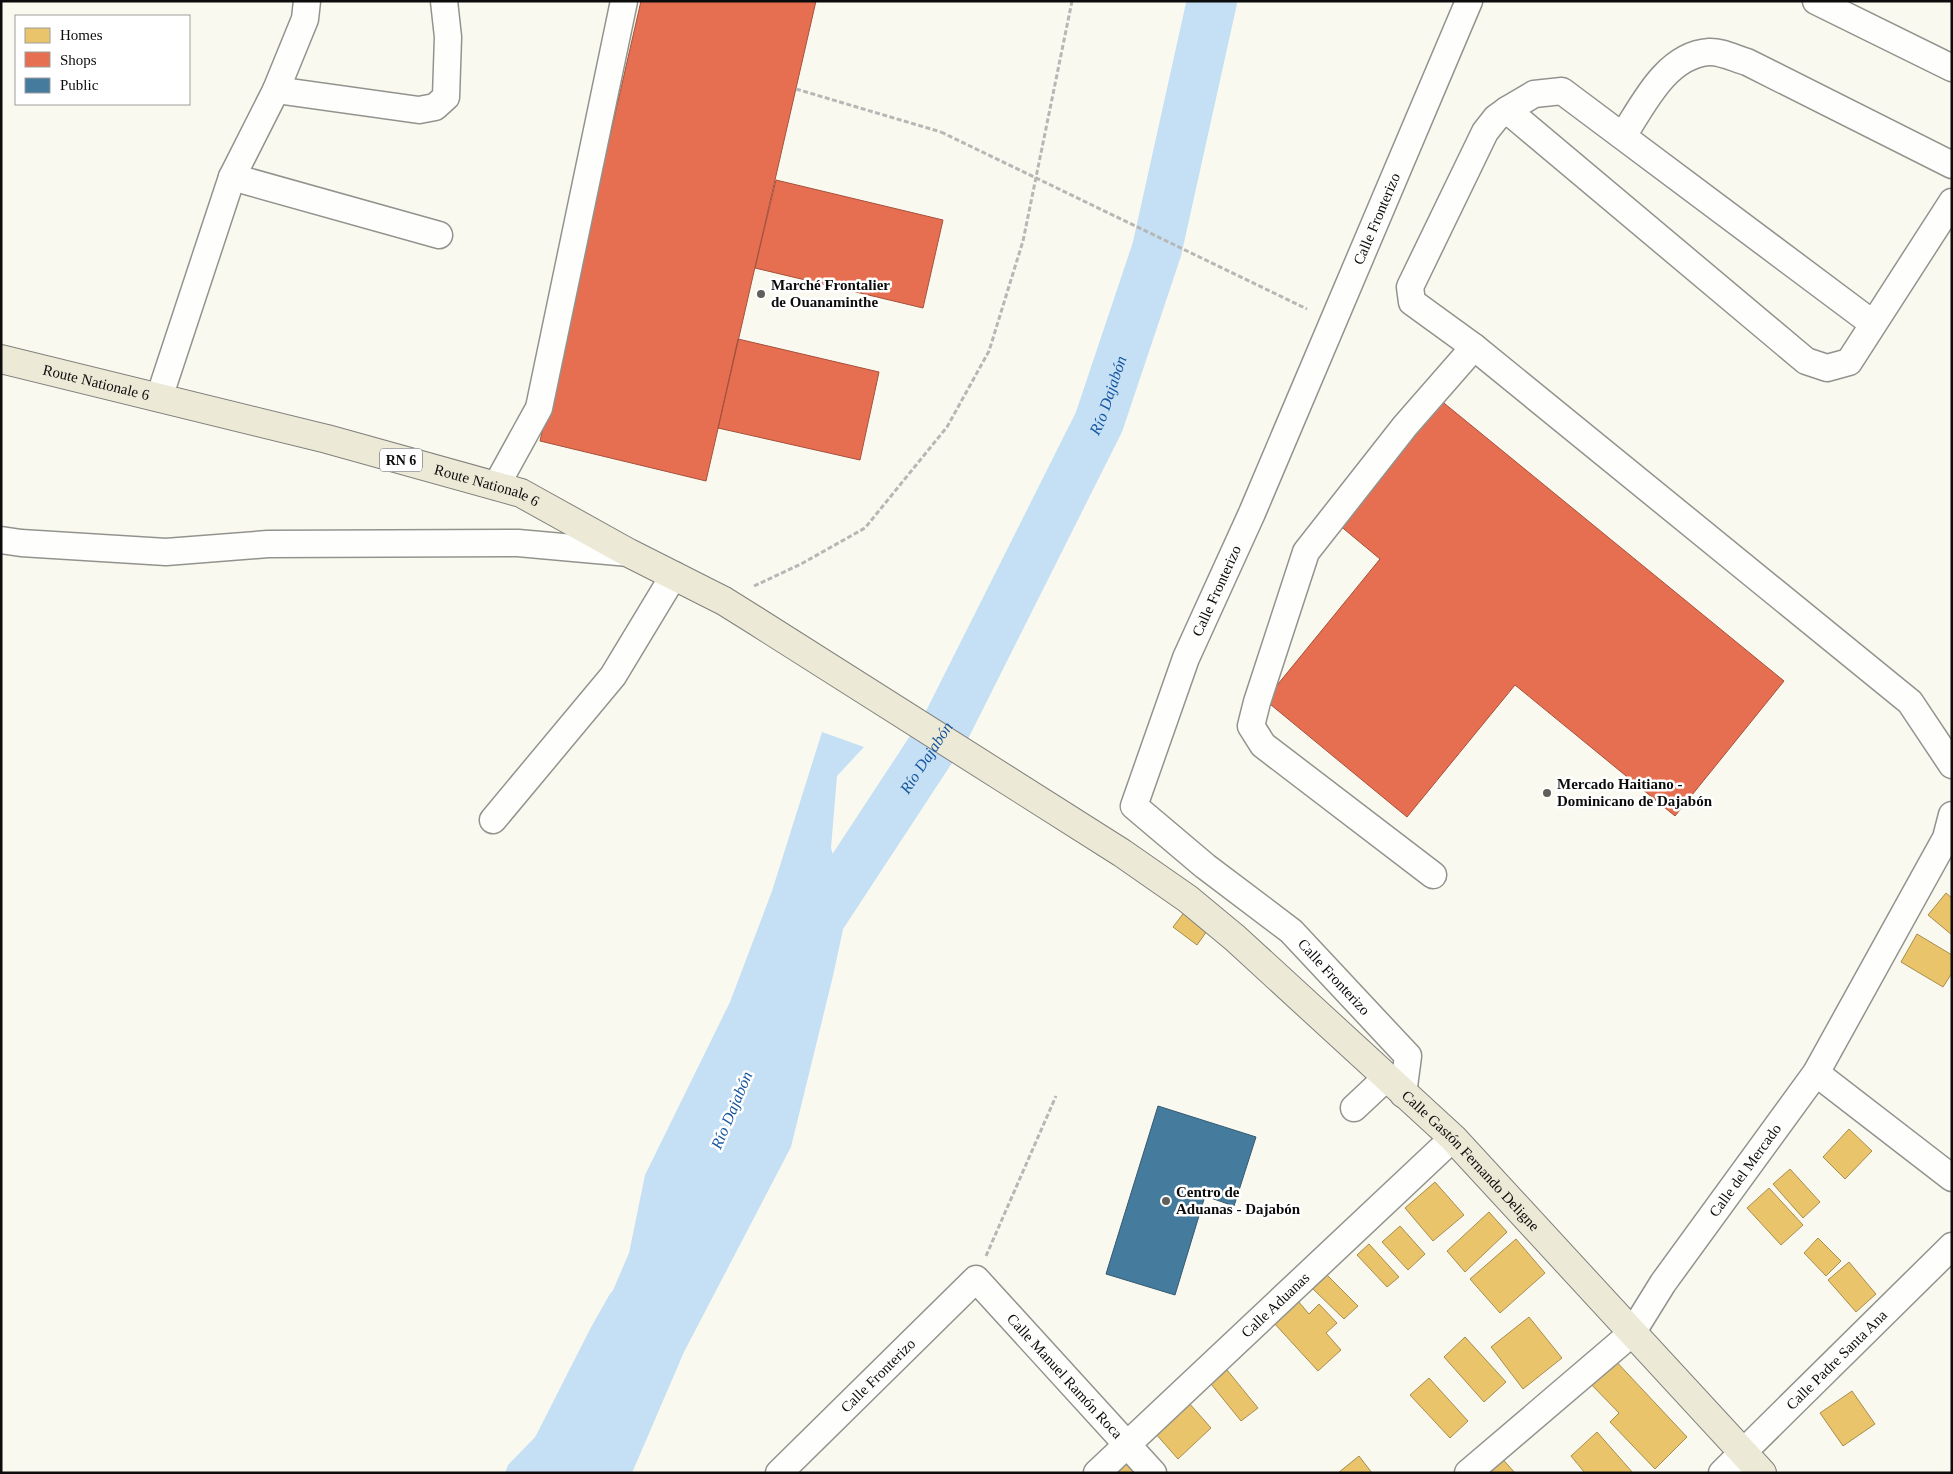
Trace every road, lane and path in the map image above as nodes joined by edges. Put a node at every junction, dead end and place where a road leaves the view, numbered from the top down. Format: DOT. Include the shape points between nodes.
graph roads {
  1 [pos="307,1"];
  2 [pos="444,1"];
  3 [pos="624,1"];
  4 [pos="1072,1"];
  5 [pos="1469,1"];
  6 [pos="1816,1"];
  7 [pos="1952,68"];
  8 [pos="796,89"];
  9 [pos="276,90"];
  10 [pos="1507,110"];
  11 [pos="1623,136"];
  12 [pos="1952,165"];
  13 [pos="232,177"];
  14 [pos="1952,202"];
  15 [pos="439,235"];
  16 [pos="1306,309"];
  17 [pos="1872,324"];
  18 [pos="1474,347"];
  19 [pos="1,359"];
  20 [pos="159,398"];
  21 [pos="496,486"];
  22 [pos="1,540"];
  23 [pos="629,553"];
  24 [pos="674,575"];
  25 [pos="724,601"];
  26 [pos="1952,765"];
  27 [pos="1952,815"];
  28 [pos="493,820"];
  29 [pos="1433,875"];
  30 [pos="1155,876"];
  31 [pos="1816,1073"];
  32 [pos="1395,1085"];
  33 [pos="1056,1096"];
  34 [pos="1354,1108"];
  35 [pos="1453,1138"];
  36 [pos="1952,1178"];
  37 [pos="1952,1246"];
  38 [pos="976,1279"];
  39 [pos="1632,1333"];
  40 [pos="1127,1444"];
  41 [pos="1744,1453"];
  42 [pos="779,1473"];
  43 [pos="1096,1473"];
  44 [pos="1152,1473"];
  45 [pos="1468,1473"];
  46 [pos="1722,1473"];
  47 [pos="1762,1473"];
  1 -- 9 [label="street" via="305,19"];
  2 -- 9 [label="street" via="448,37 446,98 435,107 419,110"];
  3 -- 21 [label="street" via="539,408"];
  4 -- 25 [label="path" via="1023,241 989,351 947,427 865,528 801,564"];
  5 -- 32 [label="street, Calle Fronterizo" via="1252,513 1186,658 1134,806 1205,866 1291,931 1324,966 1408,1056"];
  6 -- 7 [label="street"];
  8 -- 16 [label="path, bridge" via="941,132"];
  9 -- 13 [label="street"];
  10 -- 11 [label="street" via="1534,94 1562,91"];
  10 -- 17 [label="street" via="1806,361 1827,368 1849,362"];
  10 -- 18 [label="street" via="1485,132 1410,287 1412,302"];
  11 -- 12 [label="street" via="1653,88 1669,70 1691,56 1710,52 1747,62"];
  11 -- 17 [label="street"];
  13 -- 15 [label="street"];
  13 -- 20 [label="street"];
  14 -- 17 [label="street"];
  18 -- 26 [label="street" via="1910,702"];
  18 -- 29 [label="street" via="1405,426 1306,552 1251,726 1263,745"];
  19 -- 20 [label="main road, Route Nationale 6 / RN 6"];
  20 -- 21 [label="main road, Route Nationale 6 / RN 6"];
  21 -- 23 [label="main road, Route Nationale 6 / RN 6" via="521,493"];
  22 -- 23 [label="street" via="166,552 268,544 518,543"];
  23 -- 24 [label="main road, Route Nationale 6 / RN 6"];
  24 -- 25 [label="main road, Route Nationale 6 / RN 6"];
  24 -- 28 [label="street" via="613,676"];
  25 -- 30 [label="main road, Route Nationale 6 / RN 6"];
  27 -- 31 [label="street, Calle del Mercado" via="1946,838"];
  30 -- 32 [label="main road, Calle Gastón Fernando Deligne" via="1235,938"];
  31 -- 36 [label="street"];
  31 -- 39 [label="street, Calle del Mercado" via="1663,1283"];
  32 -- 34 [label="street"];
  32 -- 35 [label="main road, Calle Gastón Fernando Deligne"];
  33 -- 38 [label="path"];
  35 -- 39 [label="main road, Calle Gastón Fernando Deligne"];
  35 -- 40 [label="street, Calle Aduanas"];
  37 -- 41 [label="street, Calle Padre Santa Ana"];
  38 -- 40 [label="street, Calle Manuel Ramón Roca"];
  38 -- 42 [label="street, Calle Fronterizo"];
  39 -- 41 [label="main road, Calle Gastón Fernando Deligne"];
  39 -- 45 [label="street, Calle del Mercado"];
  40 -- 43 [label="street, Calle Aduanas"];
  40 -- 44 [label="street, Calle Manuel Ramón Roca"];
  41 -- 46 [label="street, Calle Padre Santa Ana"];
  41 -- 47 [label="main road, Calle Gastón Fernando Deligne"];
}
